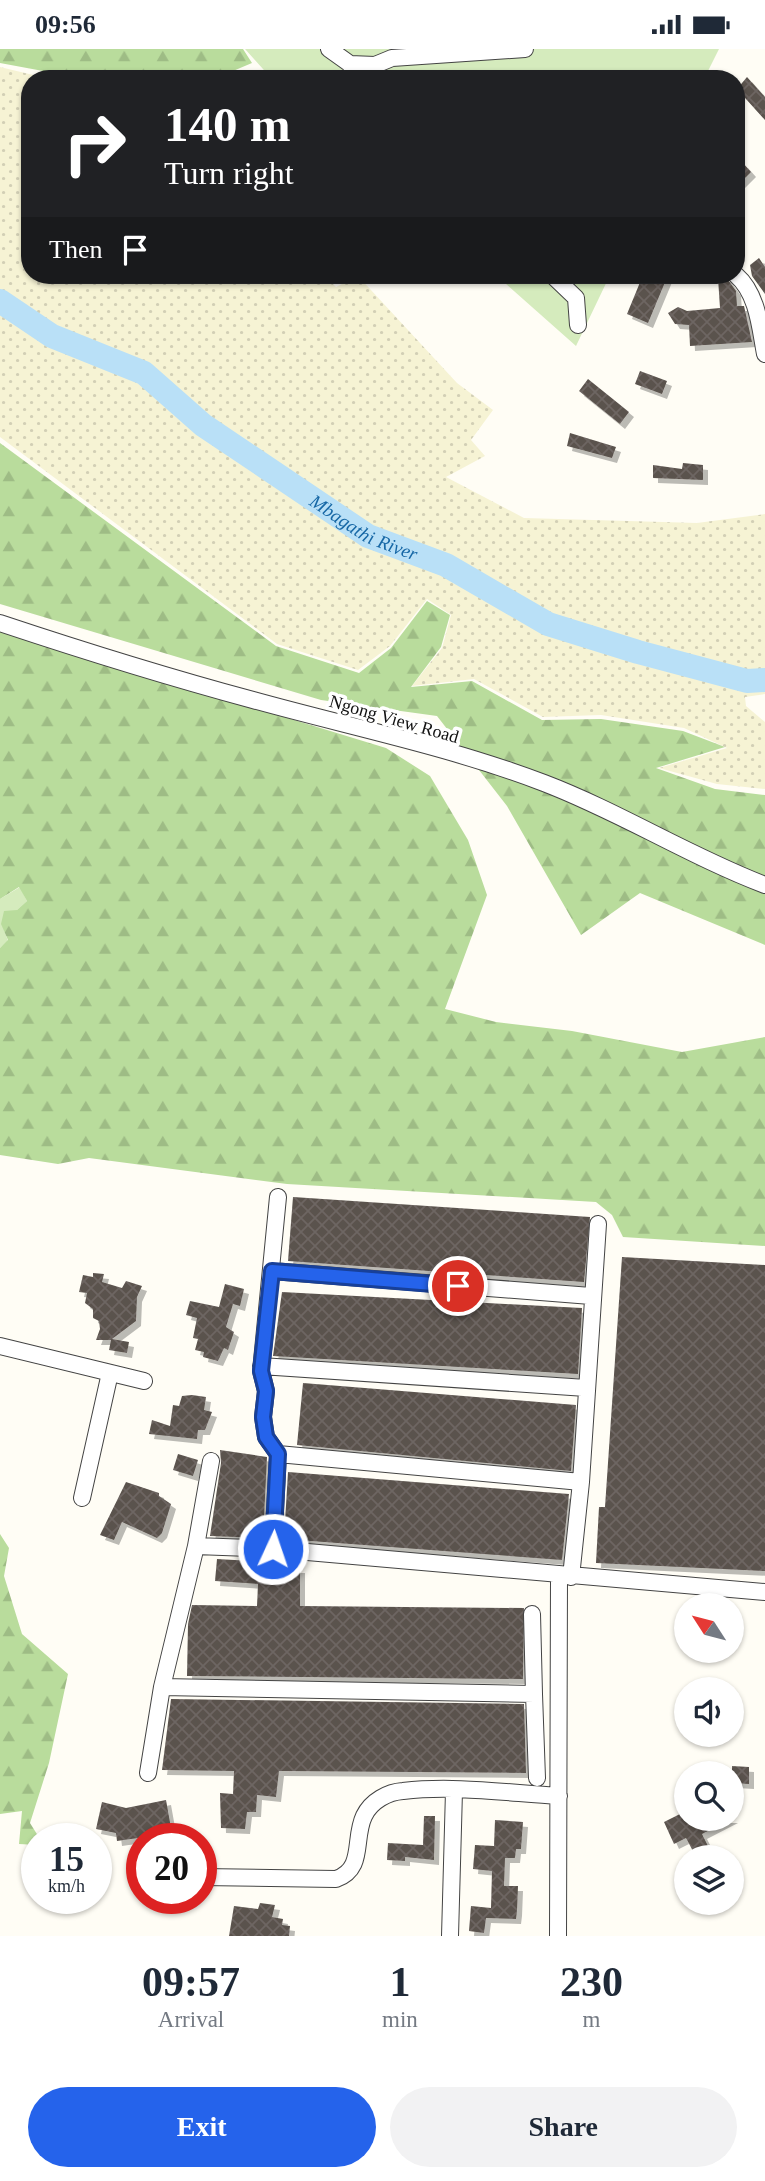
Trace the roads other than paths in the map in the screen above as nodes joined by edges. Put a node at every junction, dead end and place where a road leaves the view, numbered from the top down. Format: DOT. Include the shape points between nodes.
graph roads {
  1 [pos="328,49"];
  2 [pos="525,49"];
  3 [pos="351,70"];
  4 [pos="359,70"];
  5 [pos="745,283"];
  6 [pos="561,284"];
  7 [pos="578,324"];
  8 [pos="765,354"];
  9 [pos="0,623"];
  10 [pos="765,885"];
  11 [pos="278,1197"];
  12 [pos="598,1224"];
  13 [pos="272,1271"];
  14 [pos="591,1296"];
  15 [pos="0,1346"];
  16 [pos="261,1366"];
  17 [pos="110,1374"];
  18 [pos="144,1381"];
  19 [pos="586,1388"];
  20 [pos="278,1454"];
  21 [pos="211,1461"];
  22 [pos="581,1482"];
  23 [pos="82,1497"];
  24 [pos="196,1546"];
  25 [pos="273,1549"];
  26 [pos="565,1577"];
  27 [pos="765,1592"];
  28 [pos="532,1614"];
  29 [pos="162,1687"];
  30 [pos="534,1693"];
  31 [pos="148,1773"];
  32 [pos="537,1778"];
  33 [pos="454,1791"];
  34 [pos="559,1796"];
  35 [pos="217,1877"];
  36 [pos="450,1936"];
  37 [pos="558,1936"];
  1 -- 3 [label="street"];
  2 -- 4 [label="street" via="392,58"];
  5 -- 8 [label="street" via="760,316"];
  6 -- 7 [label="street" via="576,298"];
  9 -- 10 [label="street, Ngong View Road" via="542,783"];
  11 -- 13 [label="street"];
  12 -- 14 [label="street"];
  13 -- 14 [label="street"];
  13 -- 16 [label="street"];
  14 -- 19 [label="street"];
  15 -- 17 [label="street"];
  16 -- 19 [label="street"];
  16 -- 20 [label="street" via="266,1437"];
  17 -- 18 [label="street"];
  17 -- 23 [label="street"];
  19 -- 22 [label="street"];
  20 -- 22 [label="street"];
  20 -- 25 [label="street"];
  21 -- 24 [label="street"];
  22 -- 26 [label="street"];
  24 -- 25 [label="street"];
  24 -- 29 [label="street"];
  25 -- 26 [label="street"];
  26 -- 27 [label="street"];
  26 -- 34 [label="street"];
  28 -- 30 [label="street"];
  29 -- 30 [label="street"];
  29 -- 31 [label="street"];
  30 -- 32 [label="street"];
  33 -- 34 [label="street"];
  33 -- 35 [label="street" via="402,1791 372,1804 346,1875 335,1879"];
  33 -- 36 [label="street"];
  34 -- 37 [label="street"];
}
